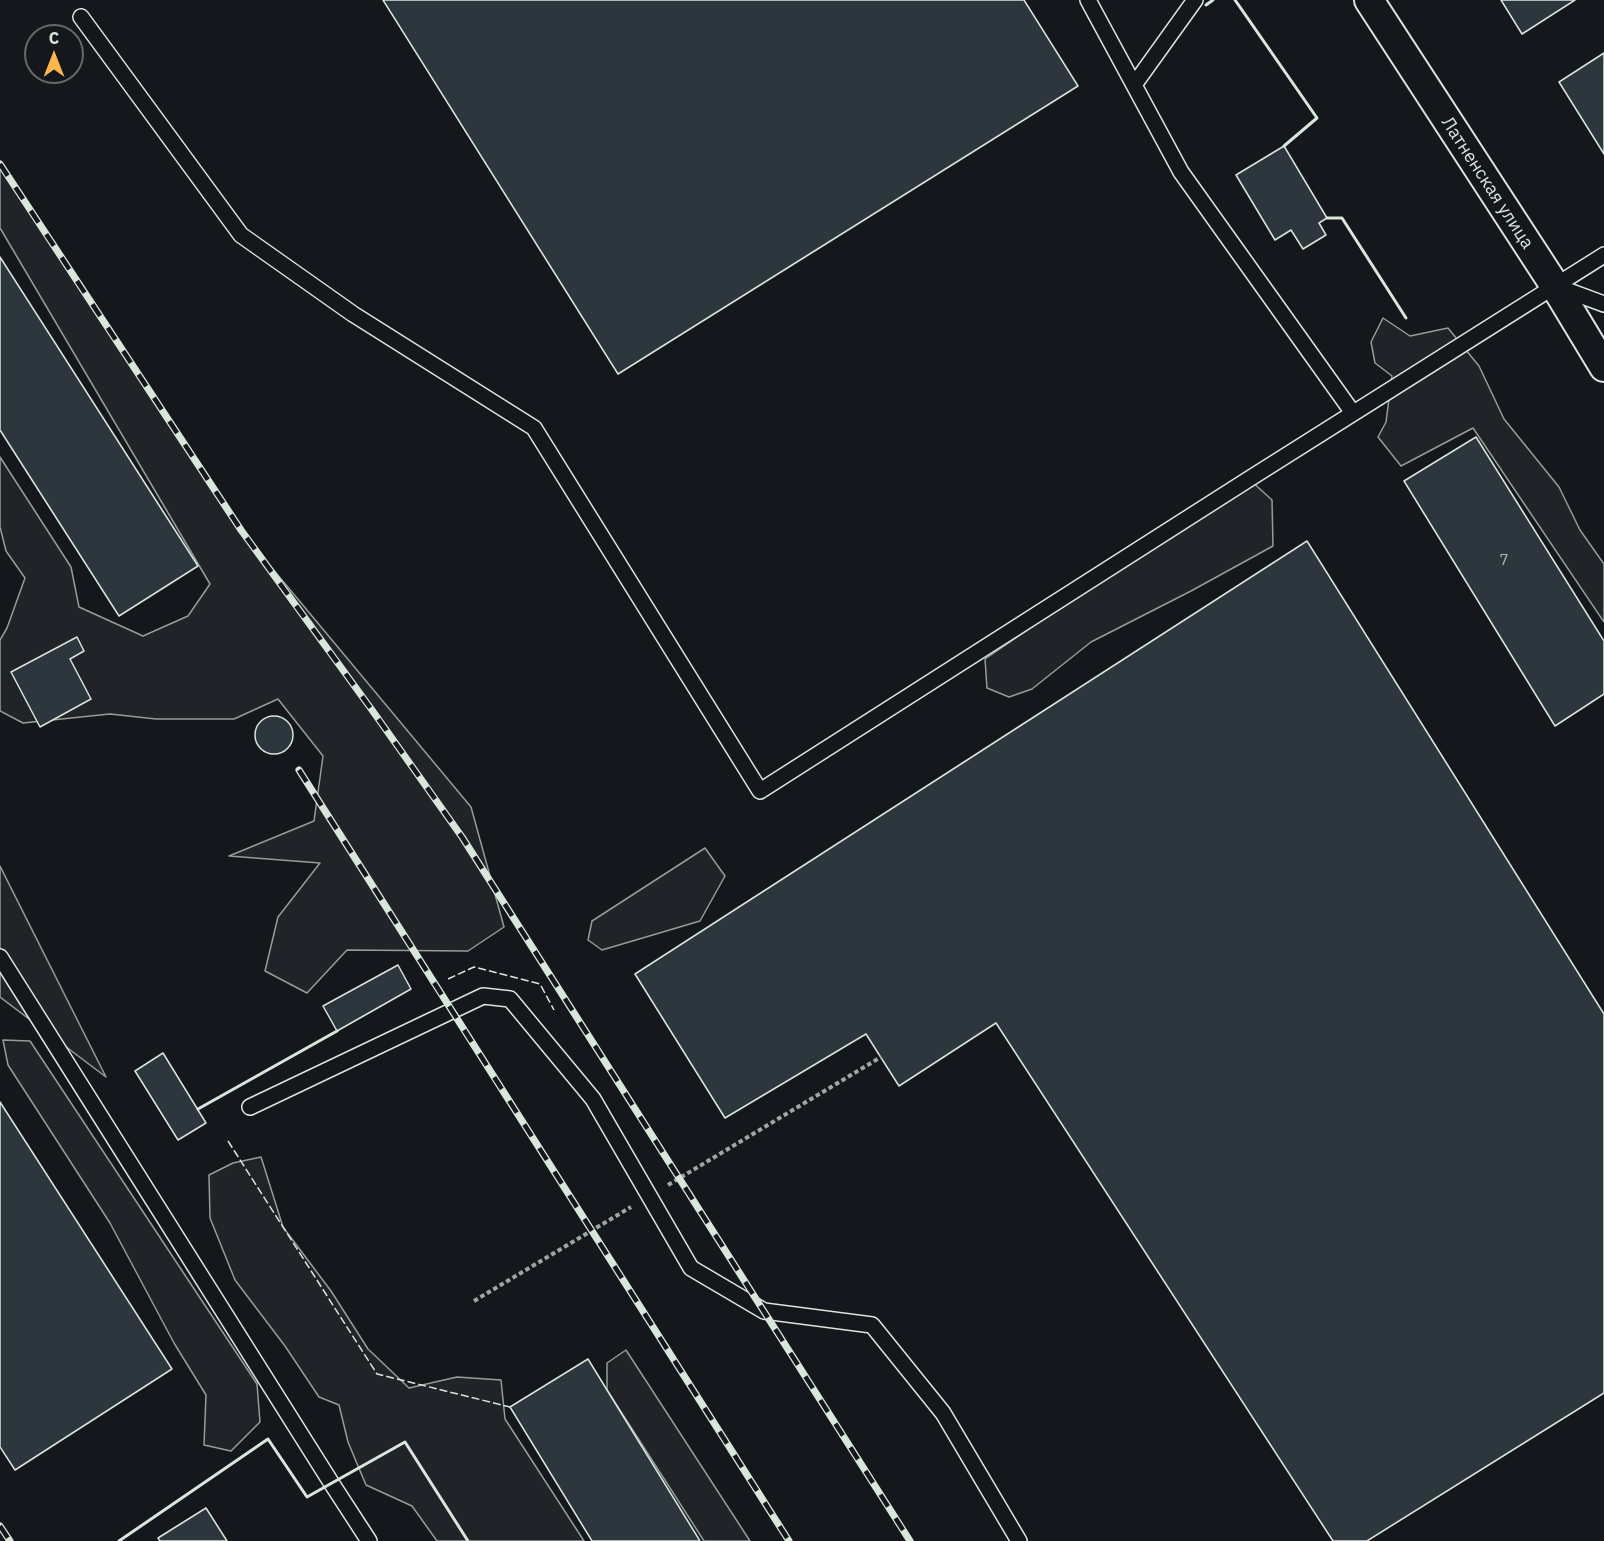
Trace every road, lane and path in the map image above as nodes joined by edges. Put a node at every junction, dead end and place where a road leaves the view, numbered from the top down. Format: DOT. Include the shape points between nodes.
graph roads {
  1 [pos="1088,0"];
  2 [pos="1195,0"];
  3 [pos="1369,0"];
  4 [pos="81,17"];
  5 [pos="1134,85"];
  6 [pos="1604,255"];
  7 [pos="1555,286"];
  8 [pos="1604,304"];
  9 [pos="1604,367"];
  10 [pos="1353,413"];
  11 [pos="0,957"];
  12 [pos="881,1058"];
  13 [pos="250,1107"];
  14 [pos="667,1185"];
  15 [pos="637,1204"];
  16 [pos="474,1301"];
  17 [pos="369,1541"];
  18 [pos="1019,1541"];
  1 -- 5 [label="lane"];
  2 -- 5 [label="lane"];
  3 -- 7 [label="street, Латненская улица"];
  4 -- 10 [label="lane" via="241,235 353,314 534,428 760,791"];
  5 -- 10 [label="lane" via="1181,172"];
  6 -- 7 [label="lane"];
  7 -- 8 [label="lane"];
  7 -- 9 [label="street, Латненская улица"];
  7 -- 10 [label="lane"];
  11 -- 17 [label="lane"];
  12 -- 14 [label="path"];
  13 -- 18 [label="lane" via="483,996 510,999 593,1099 692,1268 764,1311 872,1325 943,1413"];
  15 -- 16 [label="path"];
}
